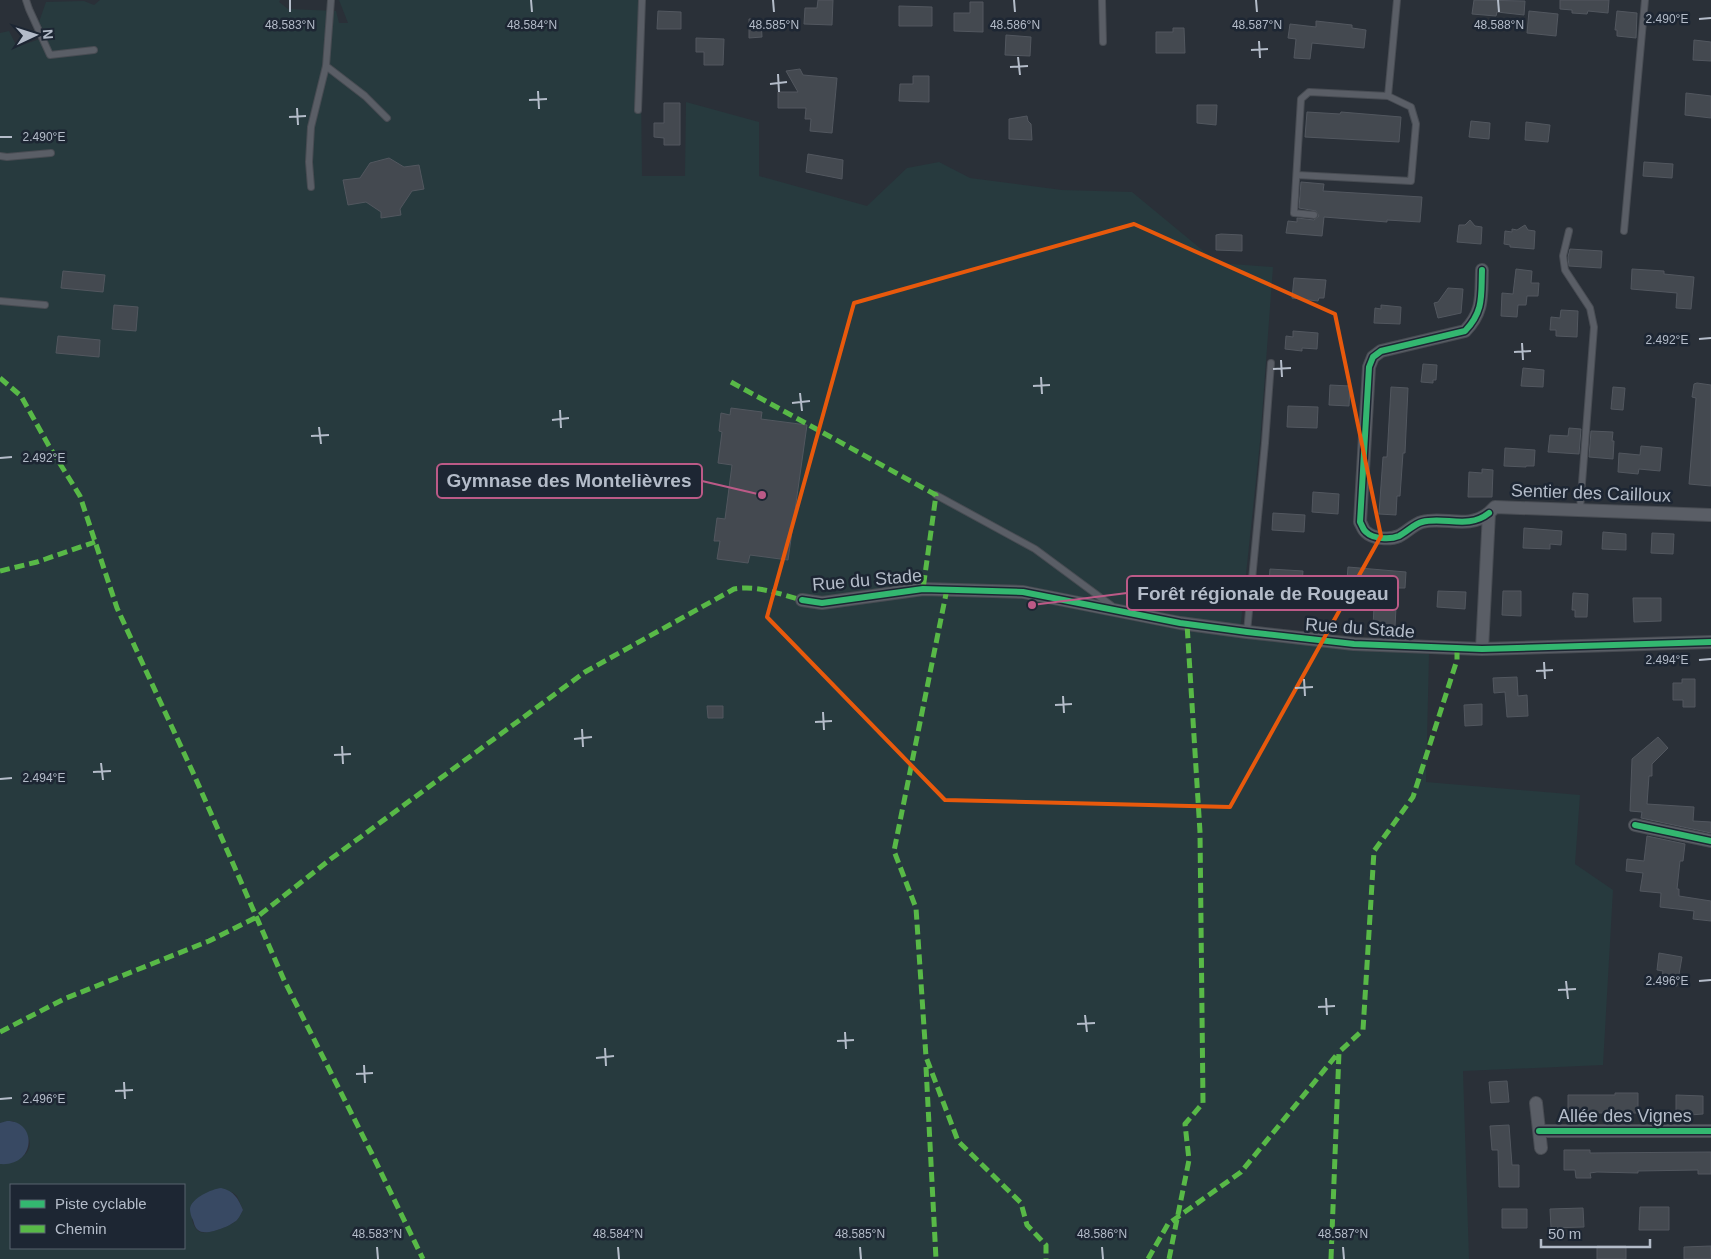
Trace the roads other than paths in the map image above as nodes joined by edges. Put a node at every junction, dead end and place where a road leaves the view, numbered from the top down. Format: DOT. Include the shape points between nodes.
graph roads {
  1 [pos="26,0"];
  2 [pos="331,0"];
  3 [pos="642,0"];
  4 [pos="1102,0"];
  5 [pos="1397,0"];
  6 [pos="1645,0"];
  7 [pos="1103,42"];
  8 [pos="94,50"];
  9 [pos="326,66"];
  10 [pos="1388,96"];
  11 [pos="638,110"];
  12 [pos="387,118"];
  13 [pos="51,153"];
  14 [pos="0,156"];
  15 [pos="1297,175"];
  16 [pos="311,187"];
  17 [pos="1314,215"];
  18 [pos="1569,231"];
  19 [pos="1624,231"];
  20 [pos="1482,270"];
  21 [pos="0,301"];
  22 [pos="45,305"];
  23 [pos="1271,363"];
  24 [pos="936,495"];
  25 [pos="1580,509"];
  26 [pos="1489,513"];
  27 [pos="1711,515"];
  28 [pos="802,600"];
  29 [pos="1115,609"];
  30 [pos="1247,632"];
  31 [pos="1711,642"];
  32 [pos="1482,650"];
  33 [pos="1635,825"];
  34 [pos="1711,841"];
  35 [pos="1536,1103"];
  36 [pos="1539,1130"];
  37 [pos="1711,1131"];
  38 [pos="1541,1148"];
  1 -- 8 [label="lane" via="50,55"];
  2 -- 9 [label="lane"];
  3 -- 11 [label="lane"];
  4 -- 7 [label="lane"];
  5 -- 10 [label="lane"];
  6 -- 19 [label="lane"];
  9 -- 12 [label="lane"];
  9 -- 16 [label="lane" via="311,128"];
  10 -- 15 [label="lane" via="1309,92 1301,99"];
  10 -- 15 [label="lane" via="1411,107 1416,124 1411,180"];
  13 -- 14 [label="lane"];
  15 -- 17 [label="lane" via="1294,213"];
  18 -- 25 [label="lane" via="1563,256 1565,270 1590,308 1594,327"];
  20 -- 26 [label="street" via="1480,310 1465,331 1381,351 1373,357 1369,367 1360,522 1365,532 1387,538 1398,537 1421,522 1481,520"];
  21 -- 22 [label="lane"];
  23 -- 30 [label="lane"];
  24 -- 29 [label="lane" via="1035,549"];
  25 -- 26 [label="street, Sentier des Cailloux" via="1495,507"];
  25 -- 27 [label="street, Sentier des Cailloux"];
  26 -- 32 [label="street, Sentier des Cailloux"];
  28 -- 29 [label="street, Rue du Stade" via="822,603 923,589 1022,592"];
  29 -- 30 [label="street, Rue du Stade" via="1180,623"];
  30 -- 32 [label="street, Rue du Stade" via="1354,644"];
  31 -- 32 [label="street, Rue du Stade"];
  33 -- 34 [label="street"];
  35 -- 36 [label="street, Allée des Vignes"];
  36 -- 37 [label="street, Allée des Vignes"];
  36 -- 38 [label="street, Allée des Vignes"];
}
